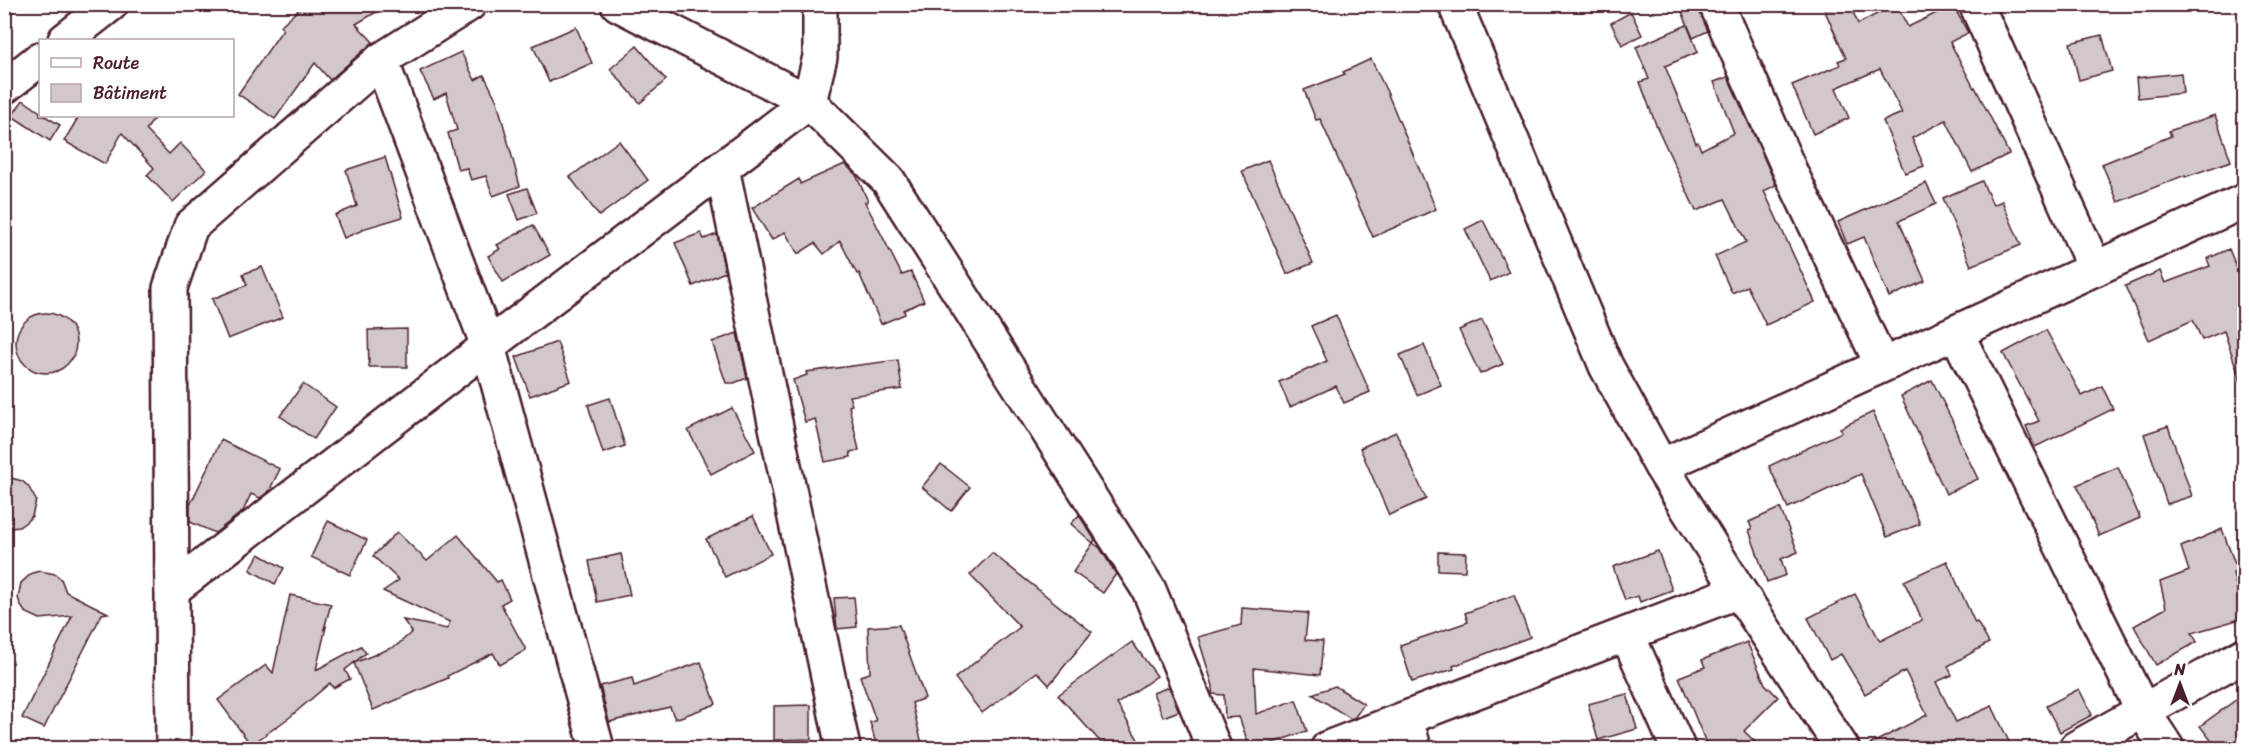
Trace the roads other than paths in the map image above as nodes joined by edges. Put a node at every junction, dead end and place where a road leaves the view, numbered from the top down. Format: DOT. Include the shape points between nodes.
graph roads {
  1 [pos="111,4"];
  2 [pos="469,4"];
  3 [pos="618,4"];
  4 [pos="820,4"];
  5 [pos="1455,4"];
  6 [pos="1716,4"];
  7 [pos="1976,4"];
  8 [pos="65,39"];
  9 [pos="39,60"];
  10 [pos="381,60"];
  11 [pos="4,87"];
  12 [pos="809,102"];
  13 [pos="722,168"];
  14 [pos="2244,201"];
  15 [pos="2095,269"];
  16 [pos="1956,332"];
  17 [pos="488,346"];
  18 [pos="1882,366"];
  19 [pos="1661,466"];
  20 [pos="172,590"];
  21 [pos="1739,591"];
  22 [pos="1627,634"];
  23 [pos="2244,655"];
  24 [pos="2143,711"];
  25 [pos="1410,734"];
  26 [pos="173,748"];
  27 [pos="597,748"];
  28 [pos="843,748"];
  29 [pos="1214,748"];
  30 [pos="1328,748"];
  31 [pos="1678,748"];
  32 [pos="1842,748"];
  33 [pos="2076,748"];
  34 [pos="2167,748"];
  1 -- 8 [label="street"];
  2 -- 10 [label="street"];
  3 -- 12 [label="street"];
  4 -- 12 [label="street" via="820,57"];
  5 -- 19 [label="street" via="1606,366"];
  6 -- 18 [label="street"];
  7 -- 15 [label="street"];
  9 -- 11 [label="street"];
  10 -- 17 [label="street"];
  10 -- 20 [label="street" via="191,225 170,288"];
  12 -- 13 [label="street"];
  12 -- 29 [label="street" via="888,180 1149,590"];
  13 -- 17 [label="street"];
  13 -- 28 [label="street"];
  14 -- 15 [label="street"];
  15 -- 16 [label="street"];
  16 -- 18 [label="street"];
  16 -- 24 [label="street"];
  17 -- 20 [label="street"];
  17 -- 27 [label="street"];
  18 -- 19 [label="street"];
  19 -- 21 [label="street"];
  20 -- 26 [label="street"];
  21 -- 22 [label="street"];
  21 -- 32 [label="street"];
  22 -- 25 [label="street"];
  22 -- 31 [label="street"];
  23 -- 24 [label="street"];
  24 -- 33 [label="street"];
  24 -- 34 [label="street"];
  25 -- 30 [label="street"];
}
